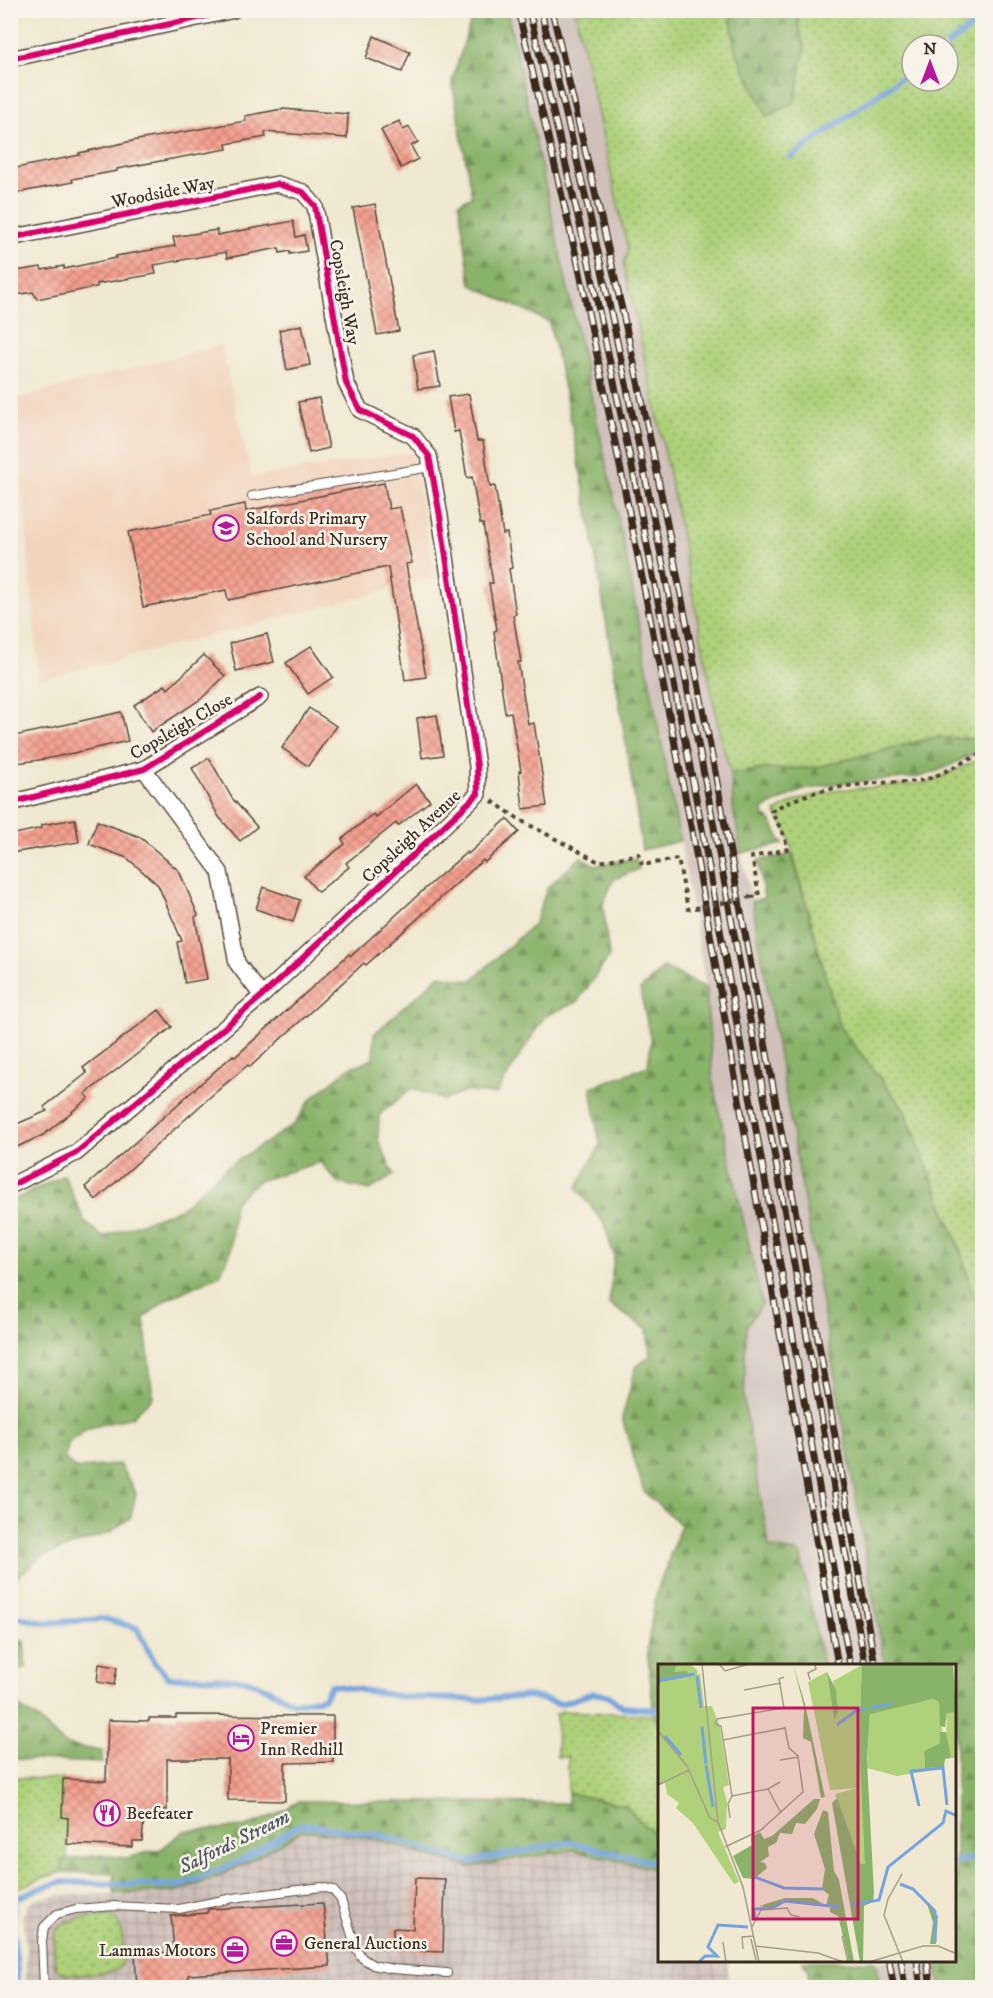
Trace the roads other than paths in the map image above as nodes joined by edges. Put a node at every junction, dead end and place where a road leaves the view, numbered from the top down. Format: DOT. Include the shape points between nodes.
graph roads {
  1 [pos="234,10"];
  2 [pos="10,59"];
  3 [pos="315,206"];
  4 [pos="10,238"];
  5 [pos="346,383"];
  6 [pos="431,467"];
  7 [pos="252,496"];
  8 [pos="260,697"];
  9 [pos="144,770"];
  10 [pos="10,803"];
  11 [pos="262,996"];
  12 [pos="10,1186"];
  13 [pos="447,1973"];
  14 [pos="44,1988"];
  1 -- 2 [label="street"];
  3 -- 4 [label="street, Woodside Way" via="303,192 276,184"];
  3 -- 5 [label="street, Copsleigh Way"];
  5 -- 6 [label="street, Copsleigh Avenue" via="360,410 413,435 429,456"];
  6 -- 7 [label="lane"];
  6 -- 11 [label="street, Copsleigh Avenue" via="478,794"];
  8 -- 9 [label="street, Copsleigh Close"];
  9 -- 10 [label="street, Copsleigh Close"];
  9 -- 11 [label="street, Copsleigh Close" via="220,872 237,963"];
  11 -- 12 [label="street, Copsleigh Avenue" via="76,1153"];
  13 -- 14 [label="lane" via="373,1965 356,1948 341,1900 333,1890 309,1887 178,1909 113,1906 57,1914 44,1927"];
}
